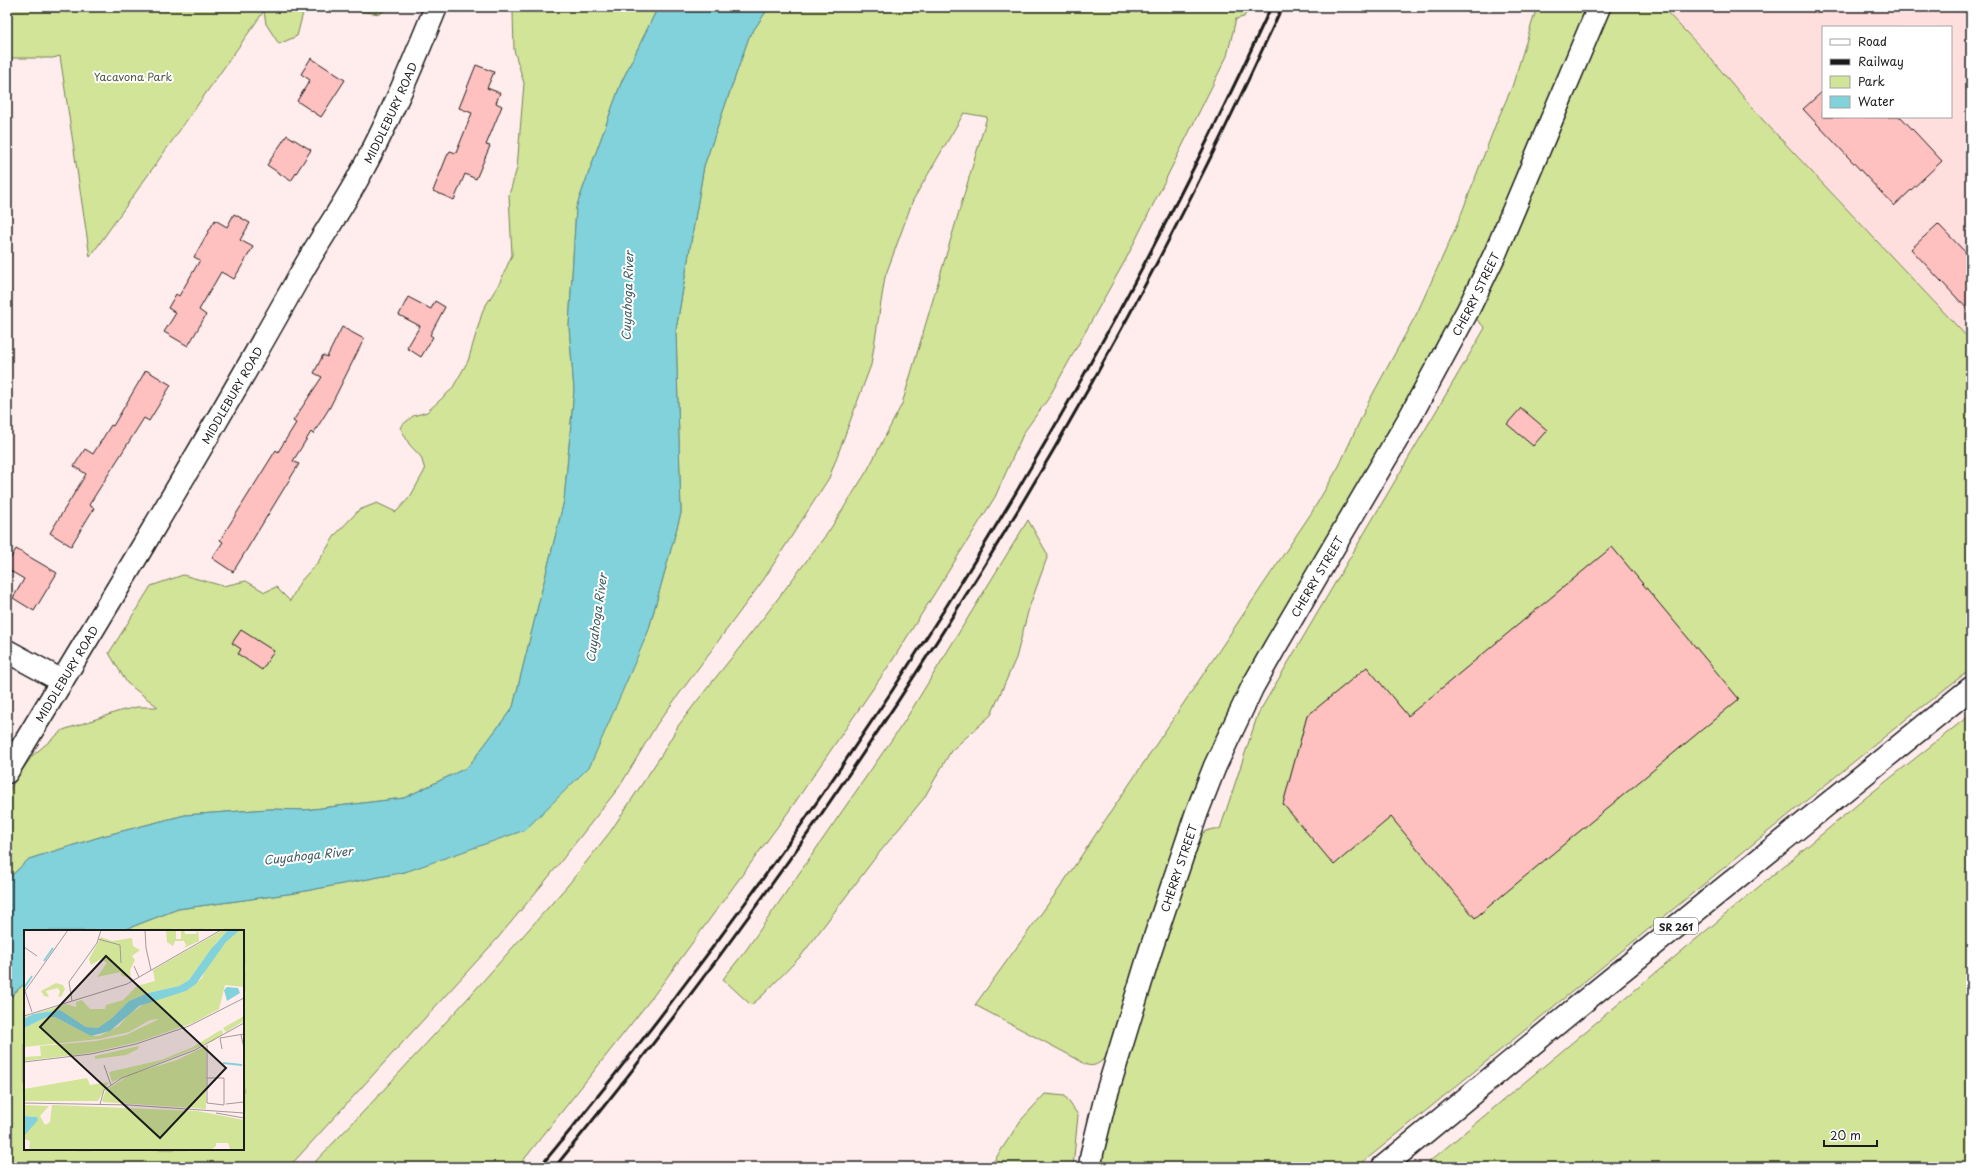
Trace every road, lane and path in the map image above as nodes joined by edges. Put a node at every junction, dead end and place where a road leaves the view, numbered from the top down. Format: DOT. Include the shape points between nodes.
graph roads {
  1 [pos="436,7"];
  2 [pos="1600,7"];
  3 [pos="7,651"];
  4 [pos="62,682"];
  5 [pos="1971,688"];
  6 [pos="7,772"];
  7 [pos="1090,1167"];
  8 [pos="1383,1167"];
  1 -- 4 [label="street, MIDDLEBURY ROAD" via="410,72 357,180"];
  2 -- 7 [label="street, CHERRY STREET" via="1495,254 1468,310 1410,417 1264,666 1215,766 1149,957 1106,1096"];
  3 -- 4 [label="street"];
  4 -- 6 [label="street, MIDDLEBURY ROAD"];
  5 -- 8 [label="street, SR 261"];
}
